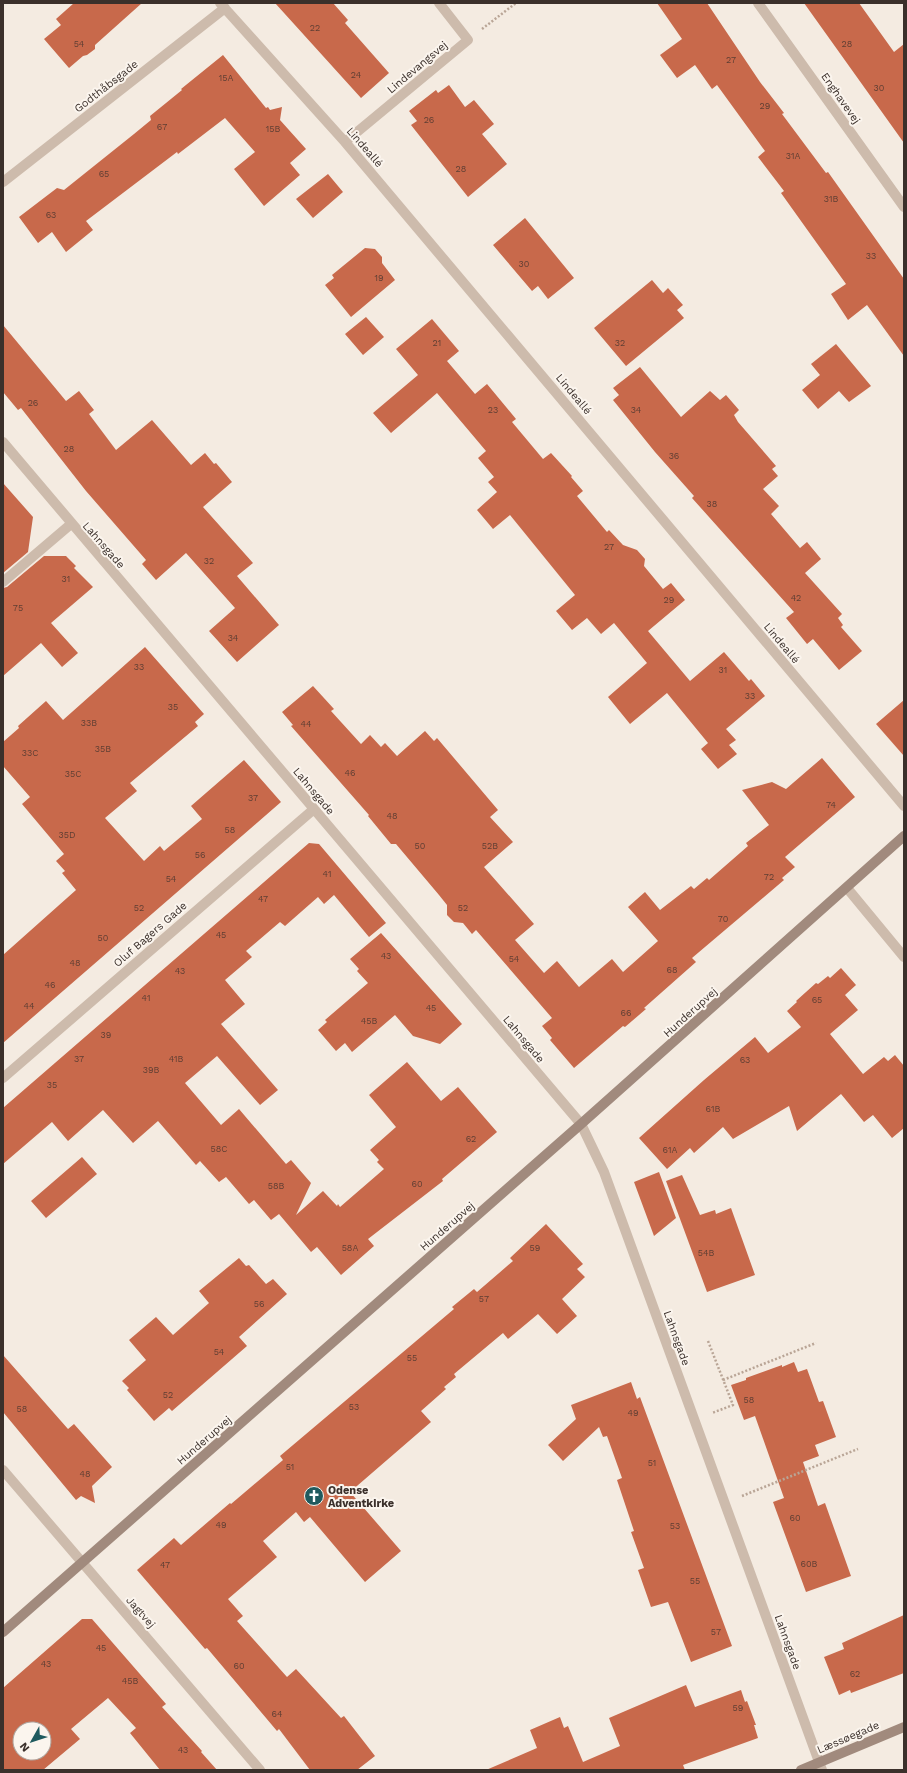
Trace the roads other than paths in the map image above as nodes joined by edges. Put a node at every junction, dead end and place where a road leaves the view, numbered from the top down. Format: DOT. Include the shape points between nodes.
graph roads {
  1 [pos="438,3"];
  2 [pos="758,3"];
  3 [pos="222,6"];
  4 [pos="345,142"];
  5 [pos="3,182"];
  6 [pos="904,207"];
  7 [pos="3,442"];
  8 [pos="71,524"];
  9 [pos="3,582"];
  10 [pos="904,806"];
  11 [pos="314,809"];
  12 [pos="904,836"];
  13 [pos="847,888"];
  14 [pos="904,957"];
  15 [pos="3,1078"];
  16 [pos="581,1124"];
  17 [pos="3,1470"];
  18 [pos="83,1563"];
  19 [pos="3,1632"];
  20 [pos="904,1727"];
  21 [pos="820,1766"];
  22 [pos="260,1770"];
  23 [pos="801,1770"];
  1 -- 4 [label="street, Lindevangsvej" via="468,40"];
  2 -- 6 [label="street, Enghavevej"];
  3 -- 4 [label="street, Lindeallé"];
  3 -- 5 [label="street, Godthåbsgade"];
  4 -- 10 [label="street, Lindeallé"];
  7 -- 8 [label="street, Lahnsgade"];
  8 -- 9 [label="street"];
  8 -- 11 [label="street, Lahnsgade"];
  11 -- 15 [label="street, Oluf Bagers Gade"];
  11 -- 16 [label="street, Lahnsgade"];
  12 -- 13 [label="street, Hunderupvej"];
  13 -- 14 [label="street"];
  13 -- 16 [label="street, Hunderupvej"];
  16 -- 18 [label="street, Hunderupvej"];
  16 -- 21 [label="street, Lahnsgade" via="604,1172"];
  17 -- 18 [label="street, Jagtvej"];
  18 -- 19 [label="street, Hunderupvej"];
  18 -- 22 [label="street, Jagtvej"];
  20 -- 21 [label="street, Læssøegade"];
  21 -- 23 [label="street, Læssøegade"];
}
